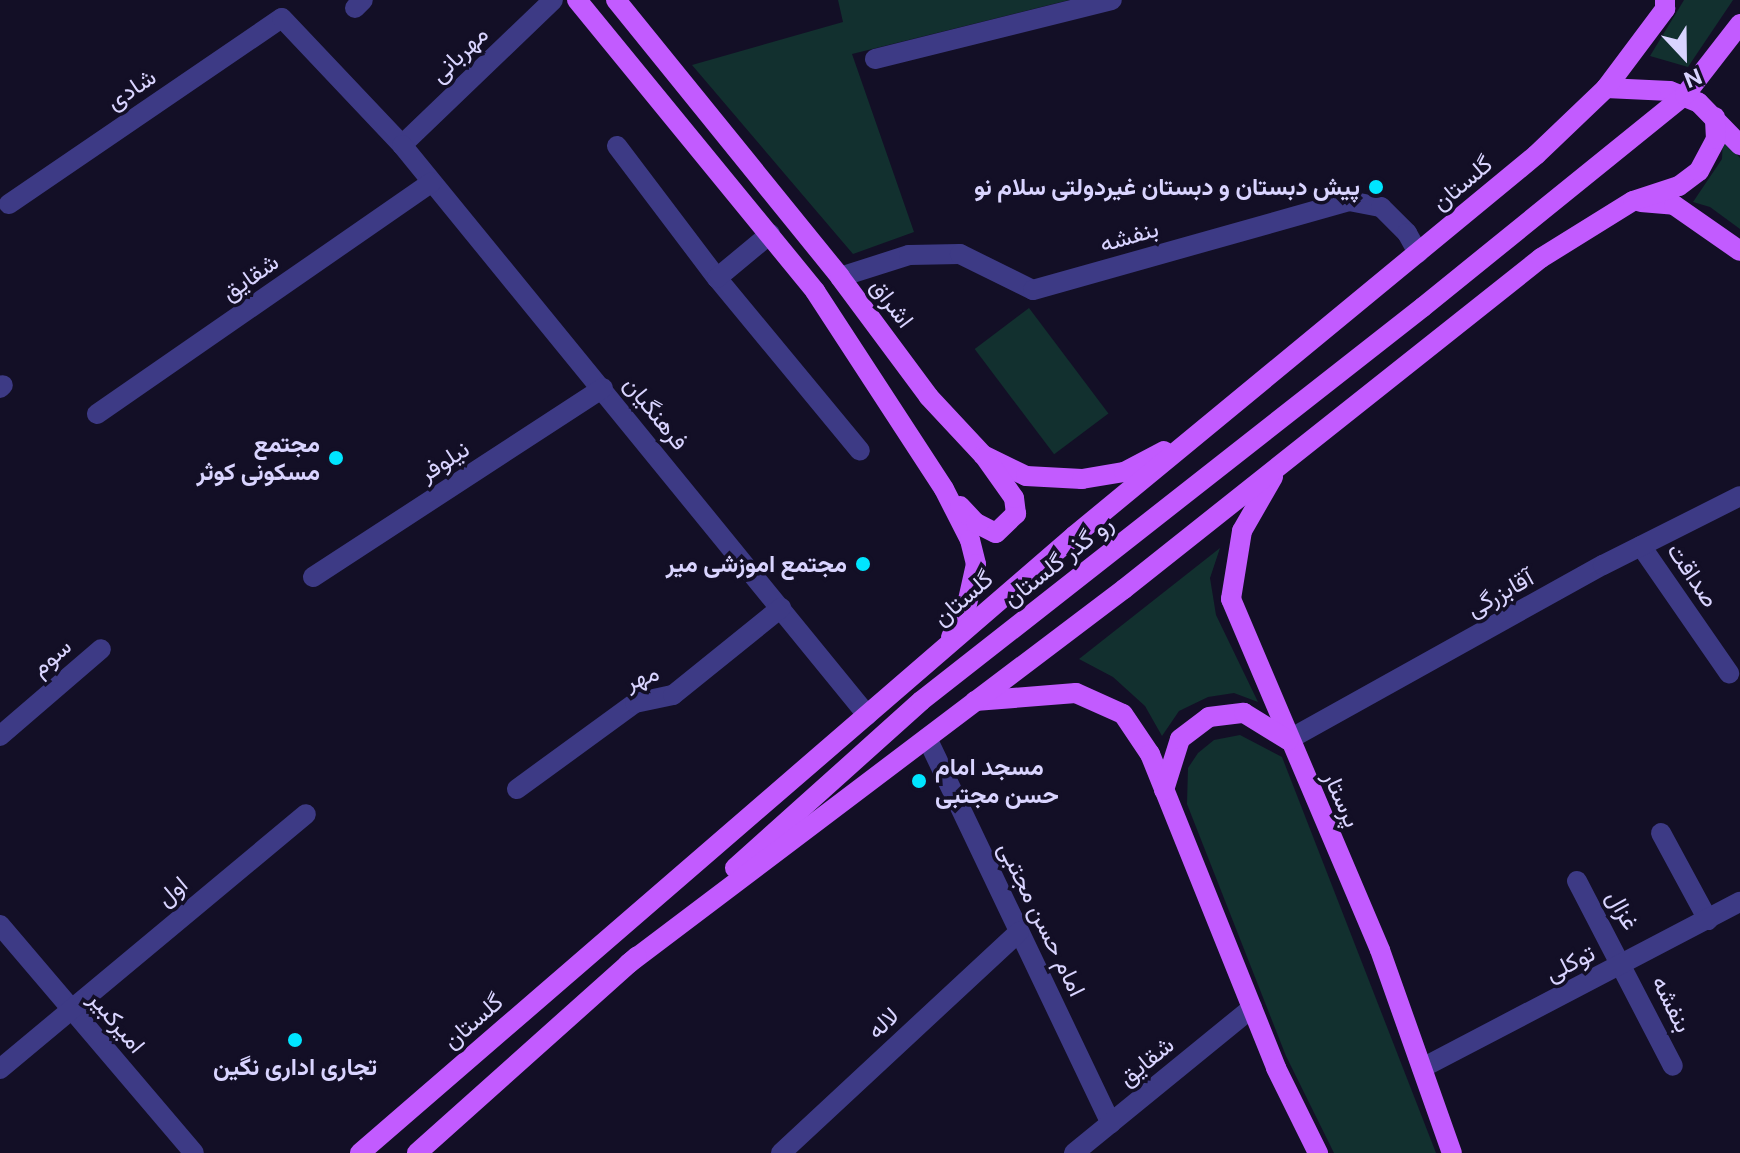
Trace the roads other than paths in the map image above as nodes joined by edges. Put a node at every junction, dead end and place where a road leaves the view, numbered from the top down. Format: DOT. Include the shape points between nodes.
graph roads {
  1 [pos="553,0"];
  2 [pos="577,0"];
  3 [pos="616,0"];
  4 [pos="1112,0"];
  5 [pos="1665,0"];
  6 [pos="282,18"];
  7 [pos="1740,24"];
  8 [pos="875,59"];
  9 [pos="1606,88"];
  10 [pos="1715,117"];
  11 [pos="402,145"];
  12 [pos="1740,145"];
  13 [pos="617,146"];
  14 [pos="432,182"];
  15 [pos="1633,201"];
  16 [pos="9,204"];
  17 [pos="770,234"];
  18 [pos="1740,251"];
  19 [pos="1418,253"];
  20 [pos="840,277"];
  21 [pos="717,278"];
  22 [pos="603,388"];
  23 [pos="97,414"];
  24 [pos="1199,433"];
  25 [pos="860,451"];
  26 [pos="983,455"];
  27 [pos="1278,469"];
  28 [pos="944,489"];
  29 [pos="1740,496"];
  30 [pos="1641,546"];
  31 [pos="313,577"];
  32 [pos="781,608"];
  33 [pos="101,649"];
  34 [pos="944,649"];
  35 [pos="1729,673"];
  36 [pos="975,701"];
  37 [pos="867,715"];
  38 [pos="0,736"];
  39 [pos="927,738"];
  40 [pos="1288,740"];
  41 [pos="517,789"];
  42 [pos="1164,790"];
  43 [pos="306,814"];
  44 [pos="1661,833"];
  45 [pos="1577,881"];
  46 [pos="1740,902"];
  47 [pos="1708,920"];
  48 [pos="0,925"];
  49 [pos="1019,932"];
  50 [pos="628,964"];
  51 [pos="1624,964"];
  52 [pos="71,1008"];
  53 [pos="1252,1008"];
  54 [pos="1673,1066"];
  55 [pos="1422,1068"];
  56 [pos="0,1069"];
  57 [pos="1111,1123"];
  58 [pos="194,1153"];
  59 [pos="360,1153"];
  60 [pos="417,1153"];
  61 [pos="781,1153"];
  62 [pos="1074,1153"];
  63 [pos="1318,1153"];
  64 [pos="1452,1153"];
  1 -- 11 [label="street, مهربانی"];
  2 -- 17 [label="main road"];
  3 -- 20 [label="main road, اشراق"];
  4 -- 8 [label="street"];
  5 -- 9 [label="main road, گلستان" via="1665,9"];
  6 -- 11 [label="street, فرهنگیان"];
  6 -- 16 [label="street, شادی"];
  7 -- 50 [label="main road, رو گذر گلستان, bridge" via="1685,95 921,701"];
  9 -- 10 [label="main road" via="1670,91 1699,103"];
  9 -- 19 [label="main road, گلستان" via="1536,155"];
  10 -- 12 [label="main road"];
  10 -- 15 [label="main road" via="1716,139 1699,171 1679,186"];
  11 -- 14 [label="street, فرهنگیان"];
  13 -- 21 [label="street"];
  14 -- 22 [label="street, فرهنگیان"];
  14 -- 23 [label="street, شقایق"];
  15 -- 18 [label="main road" via="1674,205"];
  15 -- 27 [label="main road" via="1541,258"];
  17 -- 21 [label="street"];
  17 -- 28 [label="main road" via="824,304"];
  19 -- 20 [label="street, بنفشه" via="1381,207 1349,201 1033,290 960,254 909,255"];
  19 -- 24 [label="main road, گلستان"];
  20 -- 26 [label="main road, اشراق" via="929,397"];
  21 -- 25 [label="street"];
  22 -- 31 [label="street, نیلوفر"];
  22 -- 32 [label="street, فرهنگیان"];
  24 -- 26 [label="main road, اشراق" via="1124,472 1082,479 1026,476"];
  24 -- 34 [label="main road, گلستان"];
  26 -- 28 [label="main road" via="1014,498 1016,514 996,533 976,523"];
  27 -- 36 [label="main road"];
  27 -- 40 [label="main road, پرستار" via="1242,531 1231,599"];
  28 -- 34 [label="main road" via="976,564 966,609"];
  29 -- 30 [label="street, آقابزرگی"];
  30 -- 35 [label="street, صداقت"];
  30 -- 40 [label="street, آقابزرگی"];
  32 -- 37 [label="street, فرهنگیان"];
  32 -- 41 [label="street, مهر" via="673,695 635,703"];
  33 -- 38 [label="street, سوم"];
  34 -- 37 [label="main road, گلستان"];
  36 -- 39 [label="main road"];
  36 -- 42 [label="main road" via="1076,693 1123,714 1150,754"];
  37 -- 59 [label="main road, گلستان"];
  39 -- 49 [label="street, امام حسن مجتبی"];
  39 -- 50 [label="main road"];
  40 -- 42 [label="main road" via="1244,713 1209,717 1180,739"];
  40 -- 55 [label="main road, پرستار" via="1380,950"];
  42 -- 53 [label="main road"];
  43 -- 52 [label="street, اول"];
  44 -- 47 [label="street"];
  45 -- 51 [label="street, غزال"];
  46 -- 47 [label="street, توکلی"];
  47 -- 51 [label="street, توکلی"];
  48 -- 52 [label="street, امیرکبیر"];
  49 -- 57 [label="street, امام حسن مجتبی"];
  49 -- 61 [label="street, لاله"];
  50 -- 60 [label="main road"];
  51 -- 54 [label="street, بنفشه"];
  51 -- 55 [label="street, توکلی"];
  52 -- 56 [label="street, اول"];
  52 -- 58 [label="street, امیرکبیر"];
  53 -- 57 [label="street, شقایق"];
  53 -- 63 [label="main road"];
  55 -- 64 [label="main road, پرستار"];
  57 -- 62 [label="street, شقایق"];
}
